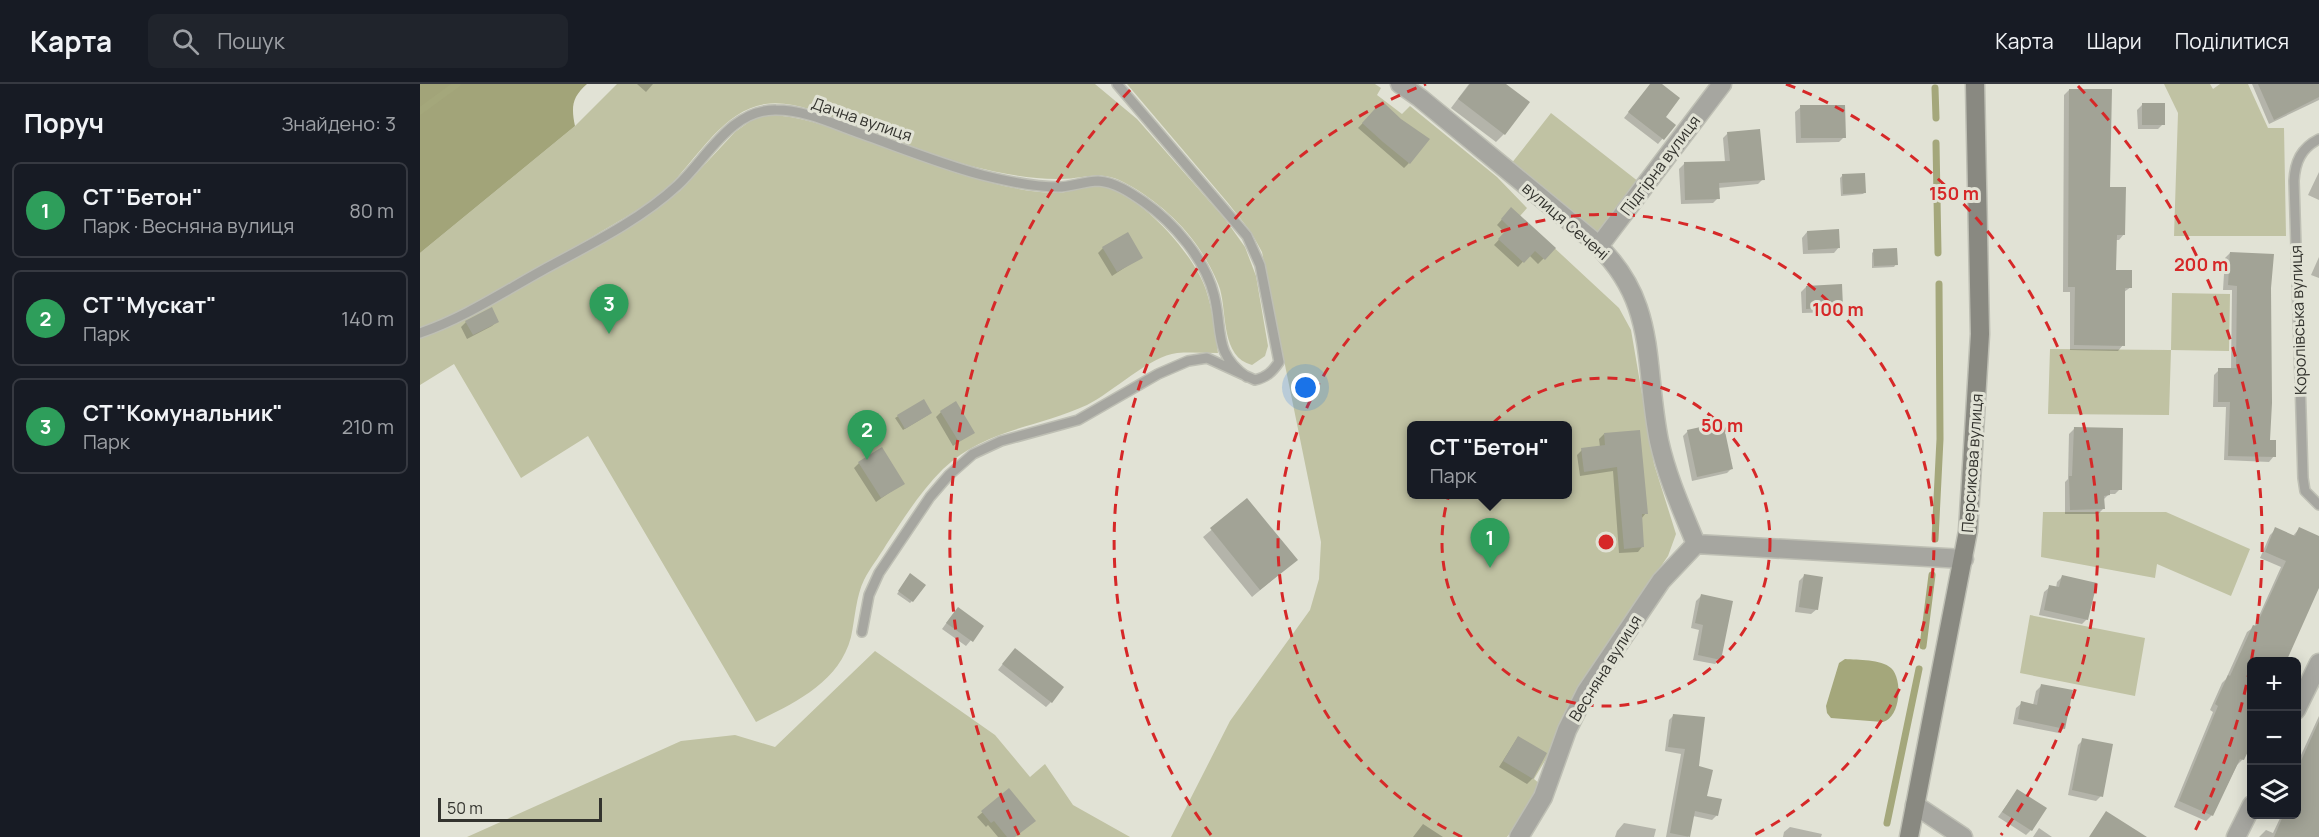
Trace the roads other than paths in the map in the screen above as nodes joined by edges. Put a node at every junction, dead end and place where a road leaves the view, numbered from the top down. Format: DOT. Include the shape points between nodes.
graph roads {
  1 [pos="1117,84"];
  2 [pos="1400,84"];
  3 [pos="1722,84"];
  4 [pos="1975,84"];
  5 [pos="1425,91"];
  6 [pos="2319,139"];
  7 [pos="1599,246"];
  8 [pos="420,333"];
  9 [pos="1246,377"];
  10 [pos="2319,505"];
  11 [pos="1696,544"];
  12 [pos="1964,559"];
  13 [pos="862,632"];
  14 [pos="2319,663"];
  15 [pos="2301,700"];
  16 [pos="1915,805"];
  17 [pos="2247,815"];
  18 [pos="1519,837"];
  19 [pos="1908,837"];
  20 [pos="1963,837"];
  21 [pos="2236,837"];
  1 -- 9 [label="lane" via="1236,221 1257,255 1279,362 1264,378"];
  2 -- 5 [label="street, вулиця Сечені"];
  3 -- 7 [label="street, Підгірна вулиця"];
  4 -- 12 [label="main road, Персикова вулиця" via="1980,334"];
  5 -- 7 [label="street, вулиця Сечені"];
  6 -- 10 [label="lane, Королівська вулиця" via="2300,156 2294,182 2303,478 2305,491"];
  7 -- 11 [label="street, вулиця Сечені" via="1620,270 1642,315 1663,458"];
  8 -- 9 [label="lane, Дачна вулиця" via="497,298 618,228 679,184 732,127 764,110 778,110 824,120 981,175 1058,187 1098,181 1131,193 1165,220 1196,256 1214,294 1227,361"];
  9 -- 13 [label="lane" via="1207,358 1188,361 1078,420 1001,441 973,454 930,497 879,573 869,595"];
  11 -- 12 [label="street"];
  11 -- 18 [label="street, Весняна вулиця" via="1661,581 1586,692 1567,730 1543,797"];
  12 -- 16 [label="main road, Персикова вулиця"];
  14 -- 15 [label="street"];
  16 -- 19 [label="main road, Персикова вулиця"];
  16 -- 20 [label="street"];
  17 -- 21 [label="street"];
}
